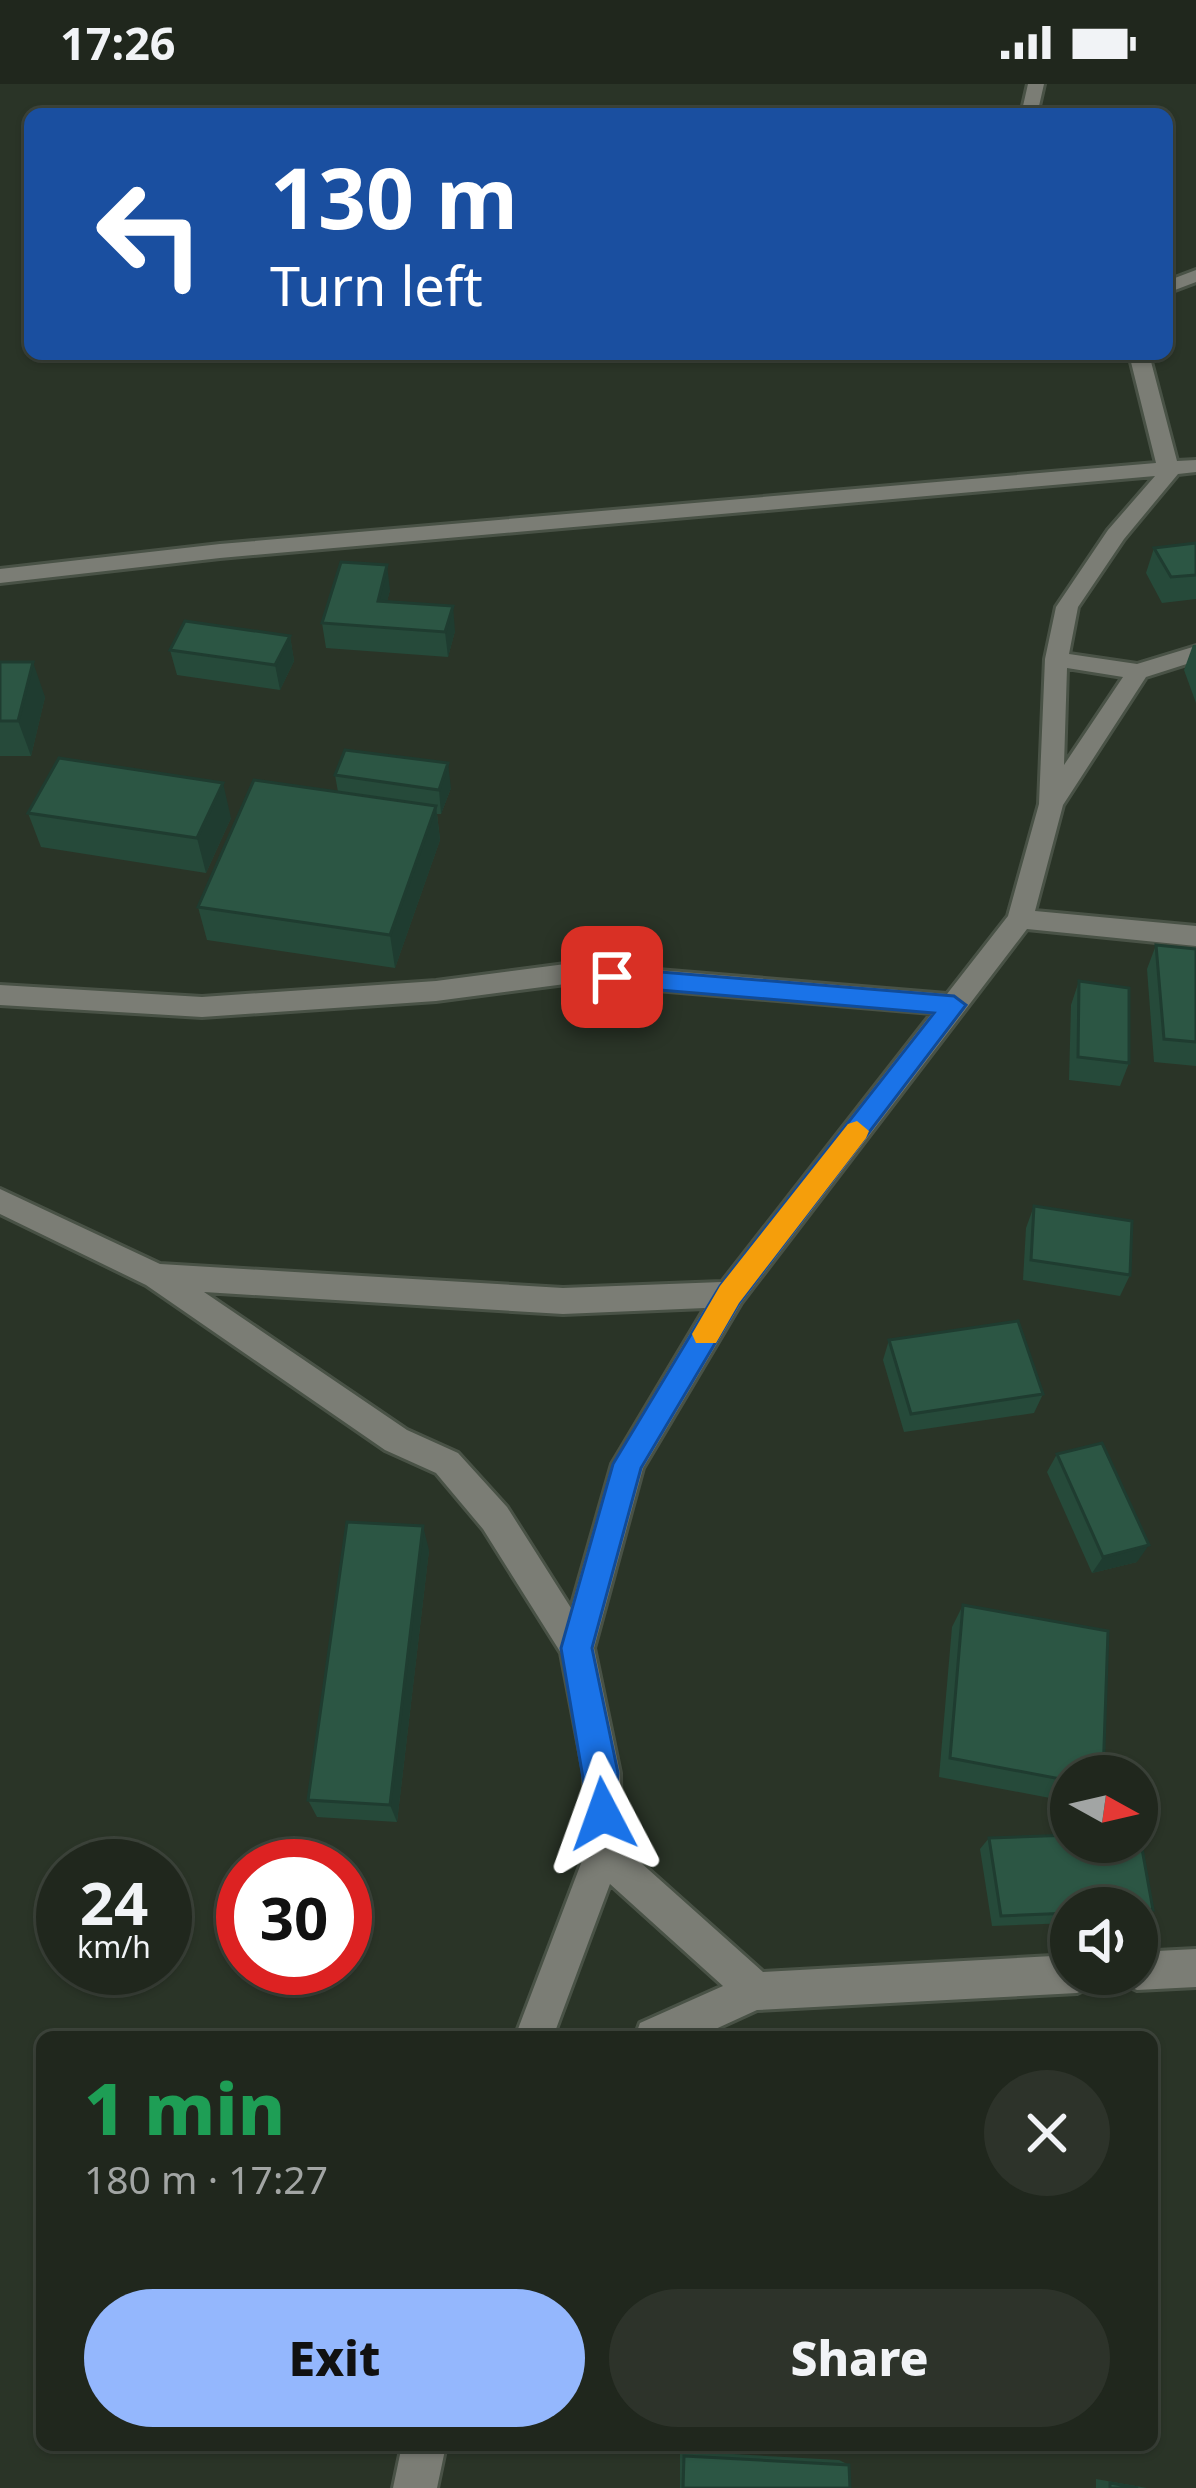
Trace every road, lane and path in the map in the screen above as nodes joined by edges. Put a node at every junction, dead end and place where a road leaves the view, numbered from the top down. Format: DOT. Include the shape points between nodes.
graph roads {
  1 [pos="1009,84"];
  2 [pos="1031,108"];
  3 [pos="1141,360"];
  4 [pos="1196,466"];
  5 [pos="1169,472"];
  6 [pos="0,576"];
  7 [pos="1196,653"];
  8 [pos="1055,659"];
  9 [pos="1138,672"];
  10 [pos="1051,804"];
  11 [pos="1020,919"];
  12 [pos="1196,936"];
  13 [pos="0,995"];
  14 [pos="954,1005"];
  15 [pos="0,1201"];
  16 [pos="157,1276"];
  17 [pos="730,1294"];
  18 [pos="577,1648"];
  19 [pos="603,1853"];
  20 [pos="1196,1968"];
  21 [pos="1158,1970"];
  22 [pos="1050,1975"];
  23 [pos="756,1991"];
  24 [pos="536,2031"];
  25 [pos="667,2031"];
  26 [pos="423,2451"];
  27 [pos="415,2488"];
  1 -- 2 [label="street"];
  3 -- 5 [label="street"];
  4 -- 5 [label="street"];
  5 -- 6 [label="street"];
  5 -- 8 [label="street" via="1067,608"];
  7 -- 9 [label="street"];
  8 -- 9 [label="street"];
  8 -- 10 [label="street"];
  9 -- 10 [label="street"];
  10 -- 11 [label="street"];
  11 -- 12 [label="street"];
  11 -- 14 [label="street"];
  13 -- 14 [label="street" via="202,1006 573,973"];
  14 -- 17 [label="street"];
  15 -- 16 [label="street"];
  16 -- 17 [label="street" via="563,1301"];
  16 -- 18 [label="street" via="396,1440 447,1463 495,1518"];
  17 -- 18 [label="street" via="628,1464"];
  18 -- 19 [label="street" via="602,1773"];
  19 -- 23 [label="street"];
  19 -- 24 [label="street"];
  20 -- 21 [label="street"];
  22 -- 23 [label="street"];
  23 -- 25 [label="street"];
  26 -- 27 [label="street"];
}
